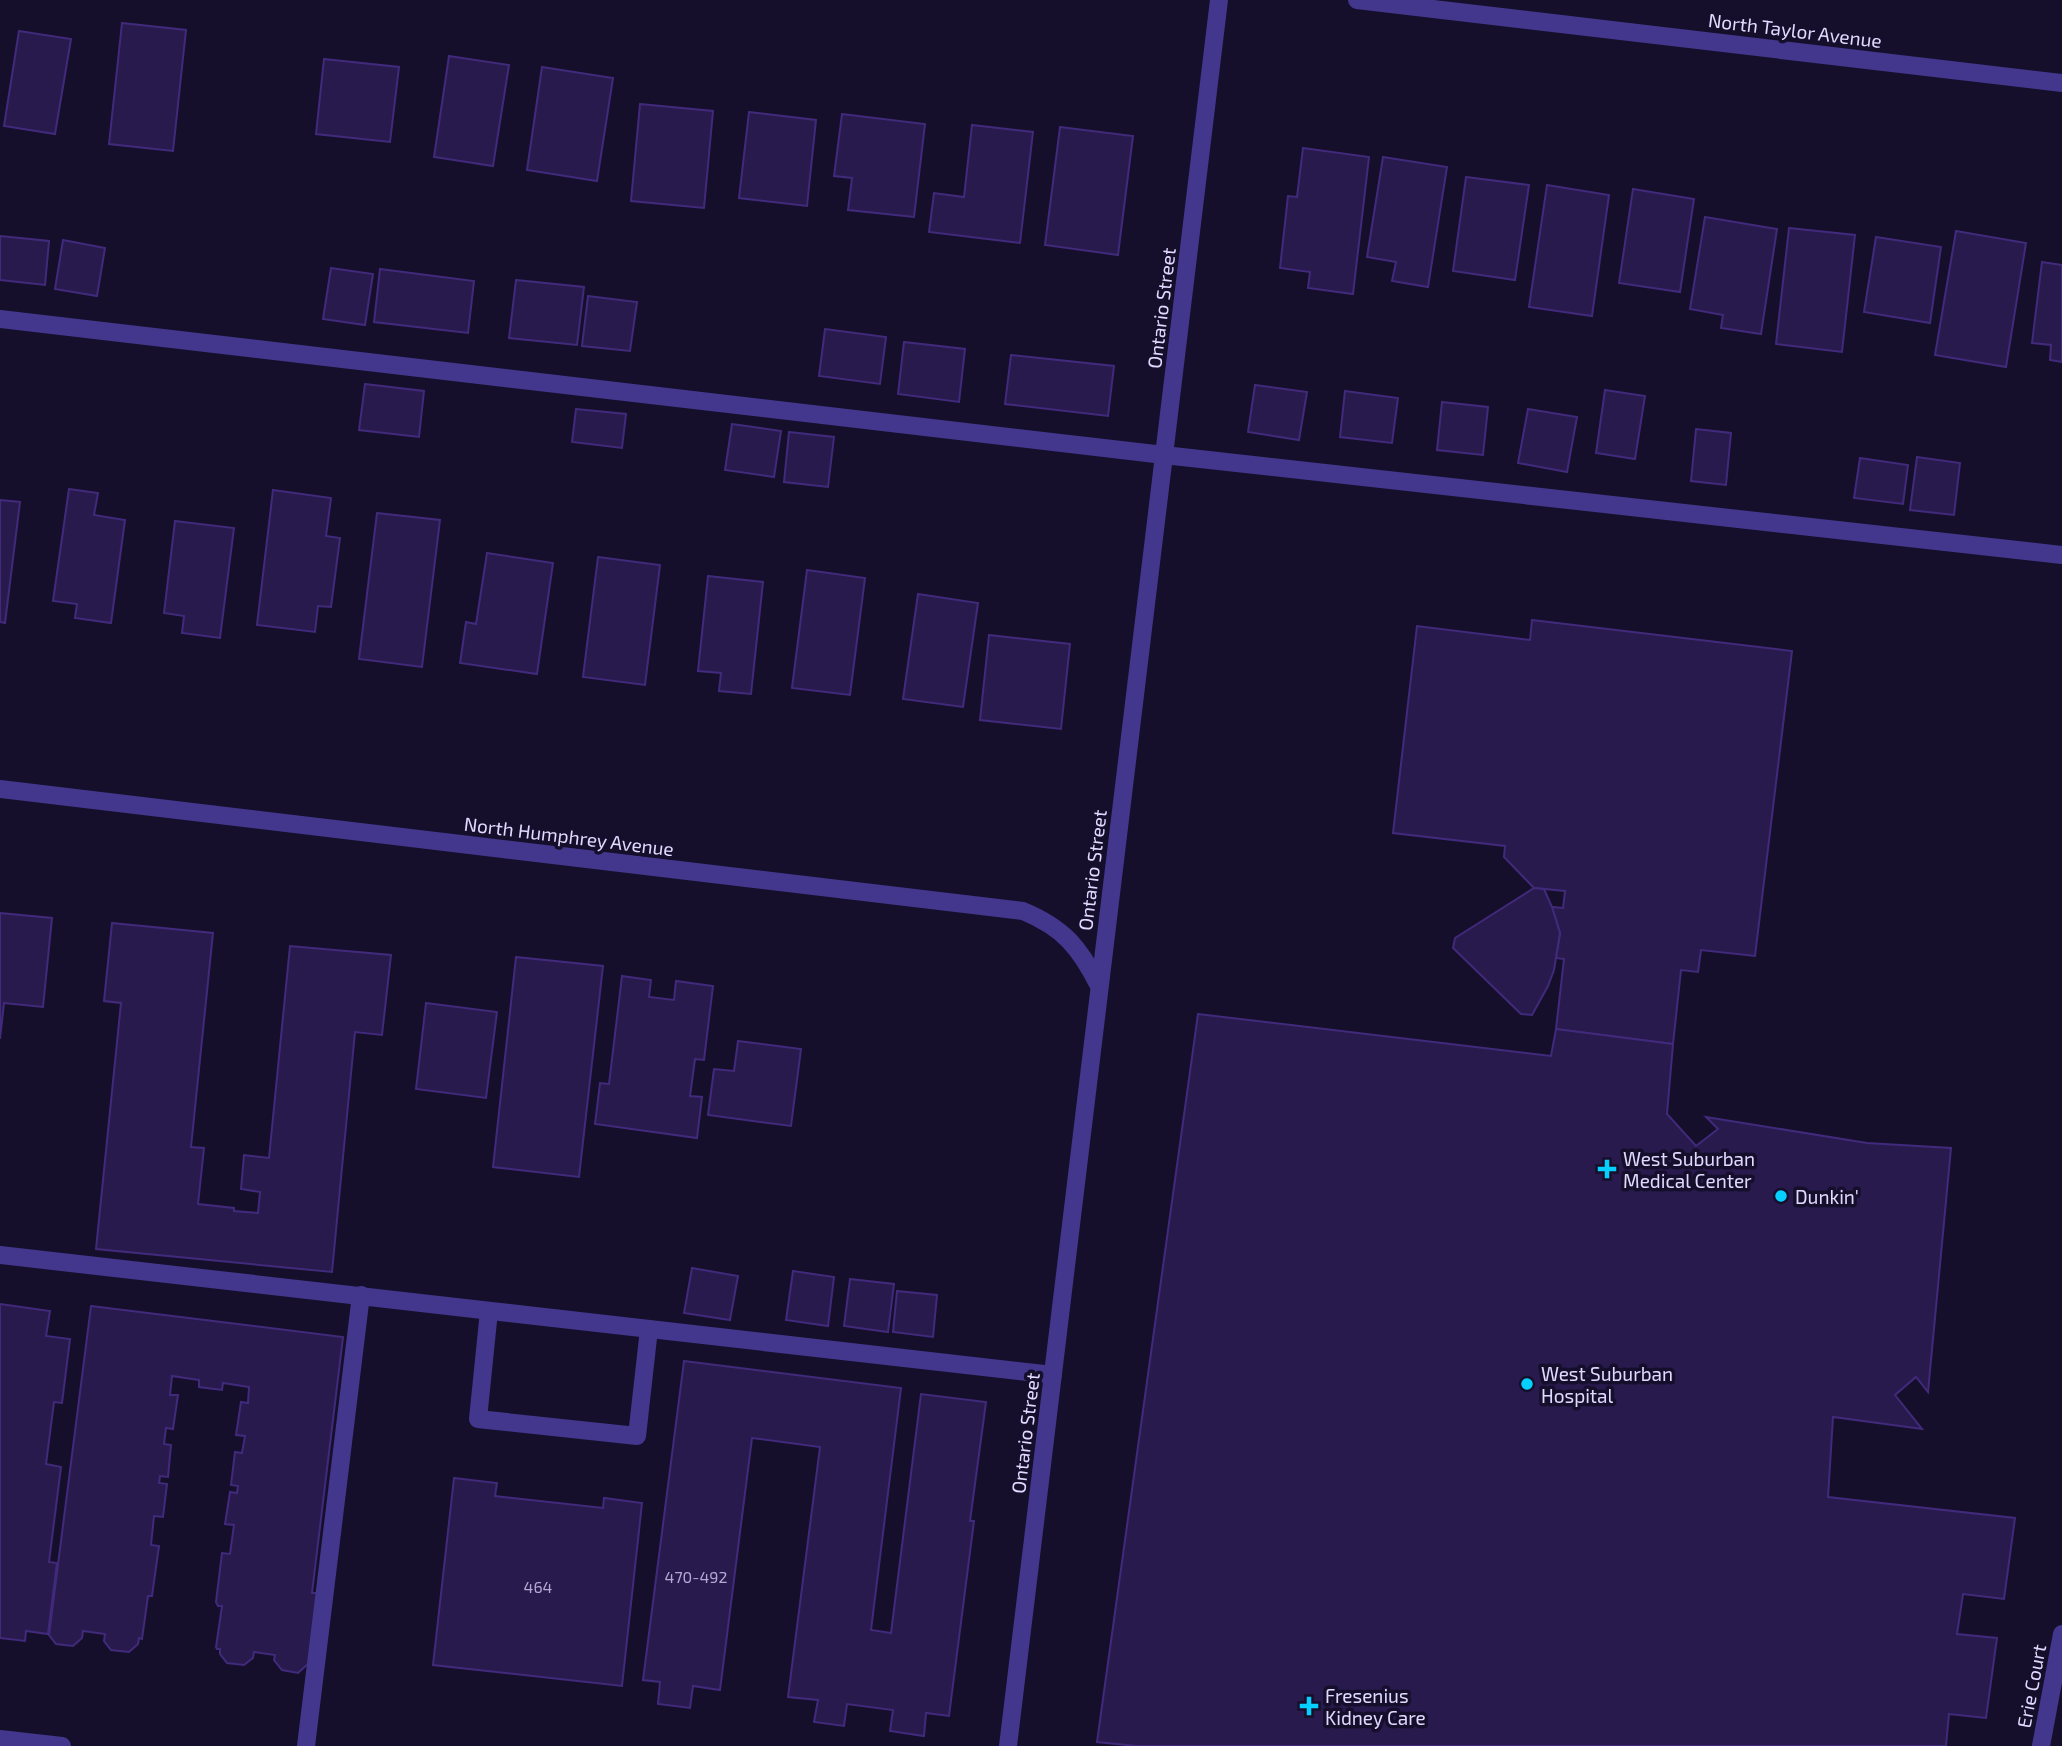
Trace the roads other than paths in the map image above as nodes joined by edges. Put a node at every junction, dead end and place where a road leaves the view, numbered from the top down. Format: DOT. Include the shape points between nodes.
graph roads {
  1 [pos="1219,0"];
  2 [pos="1357,0"];
  3 [pos="2062,83"];
  4 [pos="0,319"];
  5 [pos="1164,455"];
  6 [pos="2062,555"];
  7 [pos="0,789"];
  8 [pos="1099,986"];
  9 [pos="0,1255"];
  10 [pos="361,1295"];
  11 [pos="489,1311"];
  12 [pos="649,1329"];
  13 [pos="1053,1376"];
  14 [pos="2062,1634"];
  15 [pos="0,1739"];
  16 [pos="62,1746"];
  17 [pos="306,1746"];
  18 [pos="1008,1746"];
  19 [pos="2041,1746"];
  1 -- 5 [label="street, Ontario Street"];
  2 -- 3 [label="street, North Taylor Avenue"];
  4 -- 5 [label="street"];
  5 -- 6 [label="street"];
  5 -- 8 [label="street, Ontario Street"];
  7 -- 8 [label="street, North Humphrey Avenue" via="1023,911 1069,940 1087,961"];
  8 -- 13 [label="street, Ontario Street"];
  9 -- 10 [label="street"];
  10 -- 11 [label="street"];
  10 -- 17 [label="street"];
  11 -- 12 [label="street"];
  11 -- 12 [label="street" via="478,1419 637,1436"];
  12 -- 13 [label="street"];
  13 -- 18 [label="street, Ontario Street"];
  14 -- 19 [label="street, Erie Court"];
  15 -- 16 [label="street"];
}
